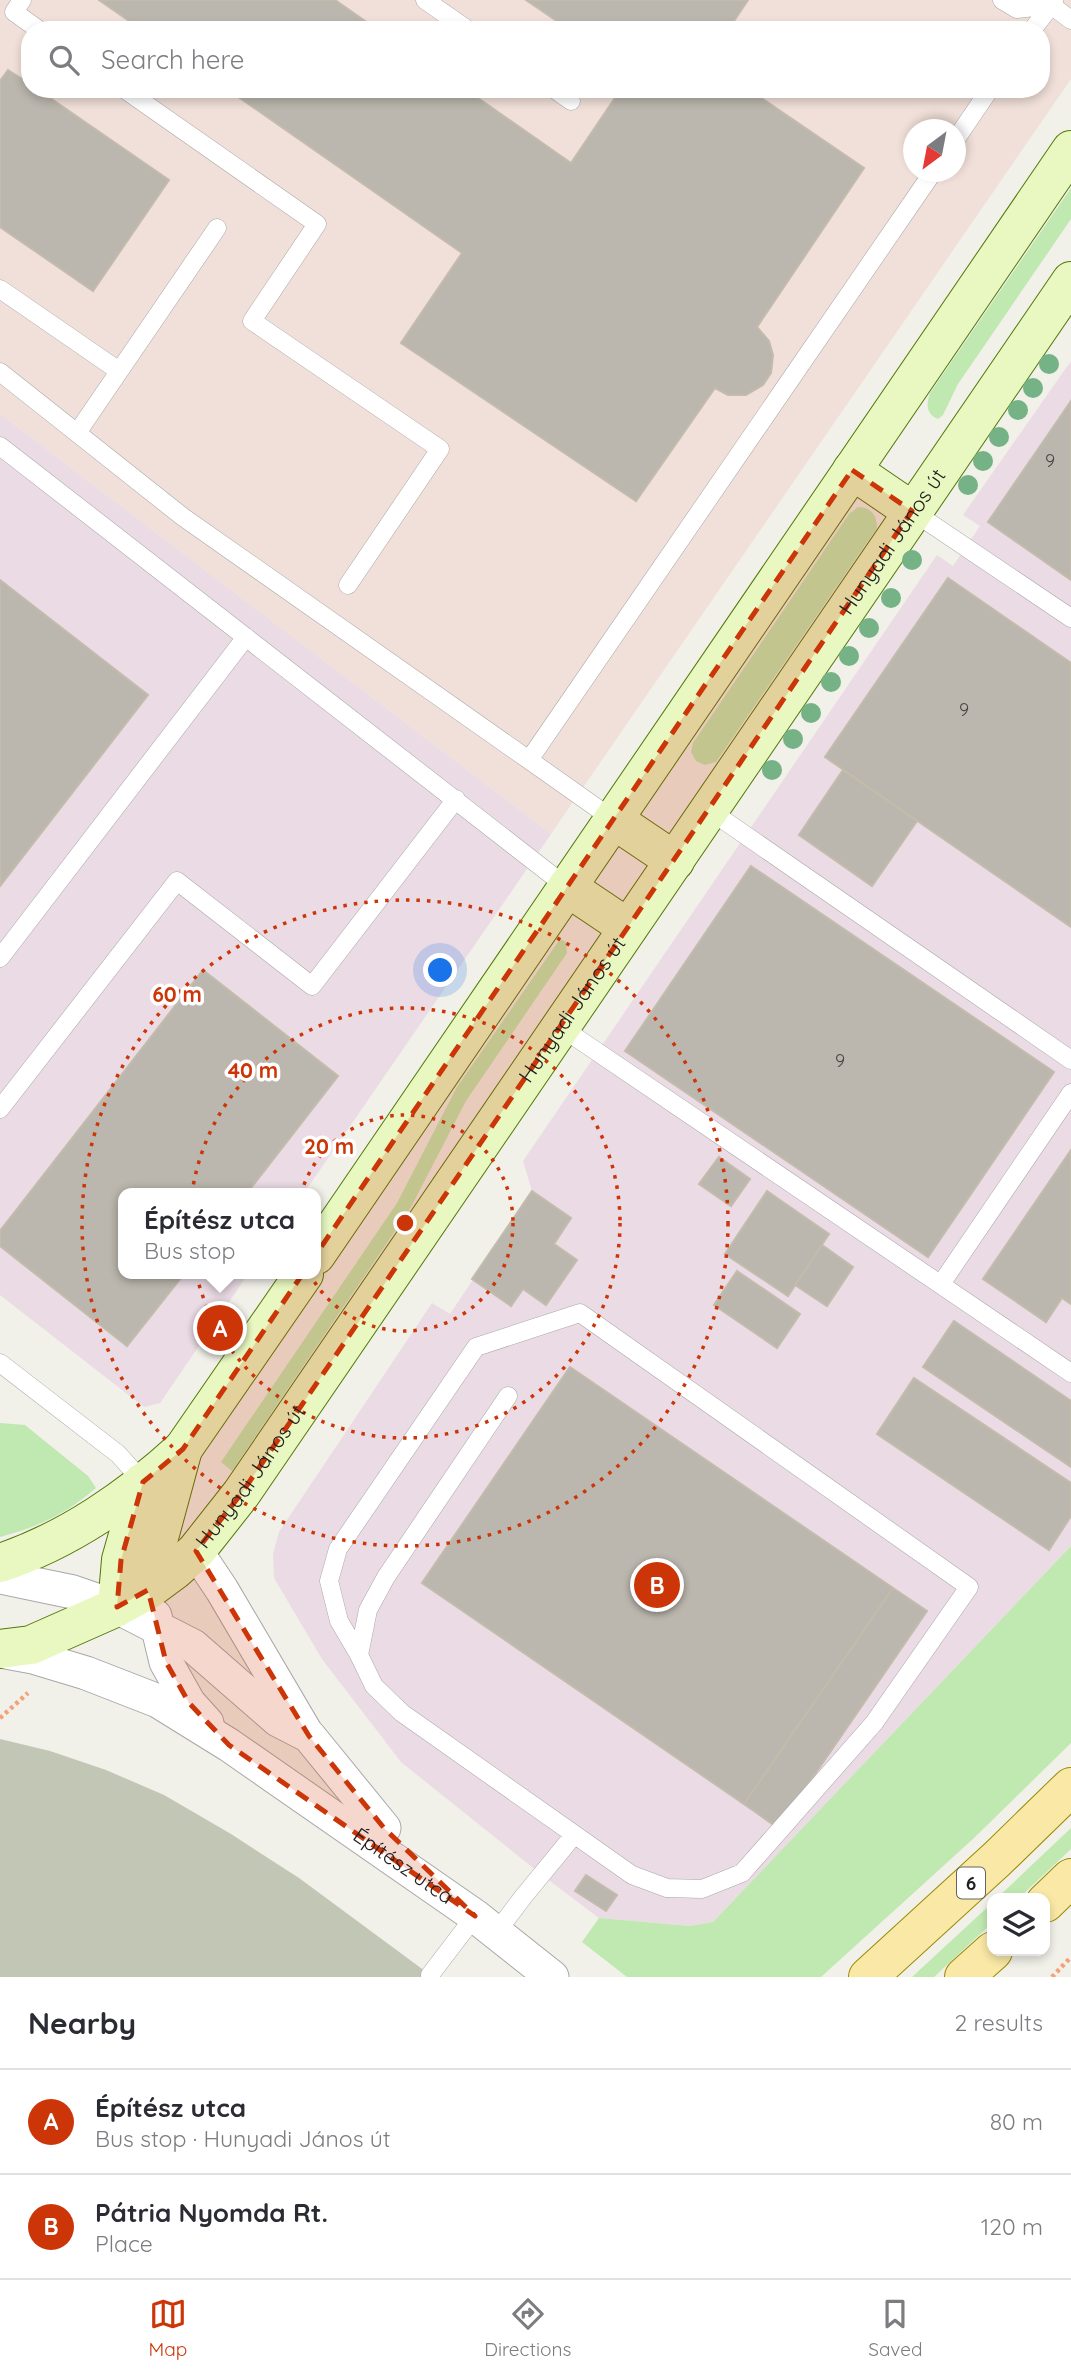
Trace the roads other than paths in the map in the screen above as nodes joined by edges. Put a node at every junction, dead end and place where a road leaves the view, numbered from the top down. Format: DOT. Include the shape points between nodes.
graph roads {
  1 [pos="425,0"];
  2 [pos="1002,0"];
  3 [pos="1052,2"];
  4 [pos="12,5"];
  5 [pos="1071,20"];
  6 [pos="29,21"];
  7 [pos="455,21"];
  8 [pos="1038,21"];
  9 [pos="137,98"];
  10 [pos="568,98"];
  11 [pos="984,98"];
  12 [pos="572,101"];
  13 [pos="966,124"];
  14 [pos="1071,150"];
  15 [pos="926,182"];
  16 [pos="217,228"];
  17 [pos="1071,281"];
  18 [pos="0,289"];
  19 [pos="119,371"];
  20 [pos="0,372"];
  21 [pos="77,433"];
  22 [pos="0,446"];
  23 [pos="852,470"];
  24 [pos="912,511"];
  25 [pos="348,585"];
  26 [pos="1071,618"];
  27 [pos="246,637"];
  28 [pos="529,760"];
  29 [pos="456,799"];
  30 [pos="709,810"];
  31 [pos="614,820"];
  32 [pos="675,861"];
  33 [pos="567,887"];
  34 [pos="628,928"];
  35 [pos="0,958"];
  36 [pos="562,1028"];
  37 [pos="1071,1060"];
  38 [pos="1071,1093"];
  39 [pos="0,1109"];
  40 [pos="321,1248"];
  41 [pos="301,1279"];
  42 [pos="941,1284"];
  43 [pos="0,1363"];
  44 [pos="0,1371"];
  45 [pos="1071,1373"];
  46 [pos="18,1377"];
  47 [pos="508,1396"];
  48 [pos="175,1523"];
  49 [pos="0,1563"];
  50 [pos="0,1577"];
  51 [pos="133,1599"];
  52 [pos="159,1630"];
  53 [pos="0,1650"];
  54 [pos="359,1655"];
  55 [pos="309,1736"];
  56 [pos="229,1745"];
  57 [pos="1071,1787"];
  58 [pos="574,1835"];
  59 [pos="1071,1878"];
  60 [pos="1050,1898"];
  61 [pos="485,1924"];
  62 [pos="987,1956"];
  63 [pos="430,1975"];
  64 [pos="552,1977"];
  65 [pos="868,1977"];
  66 [pos="964,1977"];
  1 -- 7 [label="lane"];
  2 -- 3 [label="lane" via="1017,9"];
  3 -- 5 [label="lane"];
  3 -- 8 [label="lane"];
  4 -- 6 [label="lane"];
  9 -- 25 [label="lane" via="317,224 252,321 440,449"];
  10 -- 12 [label="lane"];
  11 -- 13 [label="lane"];
  14 -- 23 [label="main road"];
  15 -- 28 [label="lane"];
  16 -- 19 [label="lane"];
  17 -- 24 [label="main road, Hunyadi János út"];
  18 -- 19 [label="lane"];
  19 -- 21 [label="lane"];
  20 -- 21 [label="lane"];
  21 -- 28 [label="lane" via="183,517"];
  22 -- 27 [label="lane"];
  23 -- 24 [label="main road"];
  23 -- 31 [label="main road"];
  24 -- 26 [label="lane"];
  24 -- 30 [label="main road, Hunyadi János út"];
  27 -- 29 [label="lane"];
  27 -- 35 [label="lane"];
  28 -- 31 [label="lane"];
  29 -- 33 [label="lane"];
  29 -- 39 [label="lane" via="312,986 177,881"];
  30 -- 32 [label="main road, Hunyadi János út"];
  30 -- 37 [label="lane"];
  31 -- 32 [label="main road"];
  31 -- 33 [label="main road"];
  32 -- 34 [label="main road, Hunyadi János út"];
  33 -- 34 [label="main road"];
  33 -- 40 [label="main road"];
  34 -- 36 [label="main road, Hunyadi János út"];
  36 -- 42 [label="lane"];
  36 -- 48 [label="main road, Hunyadi János út" via="241,1494"];
  38 -- 42 [label="lane"];
  41 -- 48 [label="main road, Hunyadi János út" via="183,1449"];
  42 -- 45 [label="lane"];
  43 -- 46 [label="lane"];
  44 -- 46 [label="lane"];
  46 -- 48 [label="lane" via="118,1454"];
  47 -- 54 [label="lane" via="386,1577 369,1610"];
  48 -- 49 [label="main road, Hunyadi János út" via="74,1531 32,1553"];
  48 -- 51 [label="main road, Hunyadi János út" via="175,1570"];
  48 -- 51 [label="main road" via="121,1560"];
  48 -- 55 [label="street, Építész utca" via="222,1590"];
  50 -- 51 [label="street, Építész utca"];
  51 -- 52 [label="street, Építész utca"];
  51 -- 53 [label="main road, Hunyadi János út" via="31,1645"];
  52 -- 55 [label="street, Építész utca" via="192,1646 278,1720"];
  52 -- 56 [label="street, Építész utca" via="166,1662 189,1703"];
  53 -- 56 [label="street, Építész utca" via="86,1673 158,1701"];
  54 -- 58 [label="lane" via="374,1686 402,1713"];
  54 -- 58 [label="lane" via="339,1621 329,1581 338,1549 476,1347 580,1313 969,1587 874,1723 742,1873 702,1889 667,1888 632,1875"];
  55 -- 61 [label="street, Építész utca" via="384,1828"];
  56 -- 61 [label="street, Építész utca"];
  57 -- 65 [label="main road, 6"];
  58 -- 61 [label="lane" via="523,1896"];
  59 -- 60 [label="main road"];
  61 -- 63 [label="lane"];
  61 -- 64 [label="street, Építész utca"];
  62 -- 66 [label="main road"];
}
